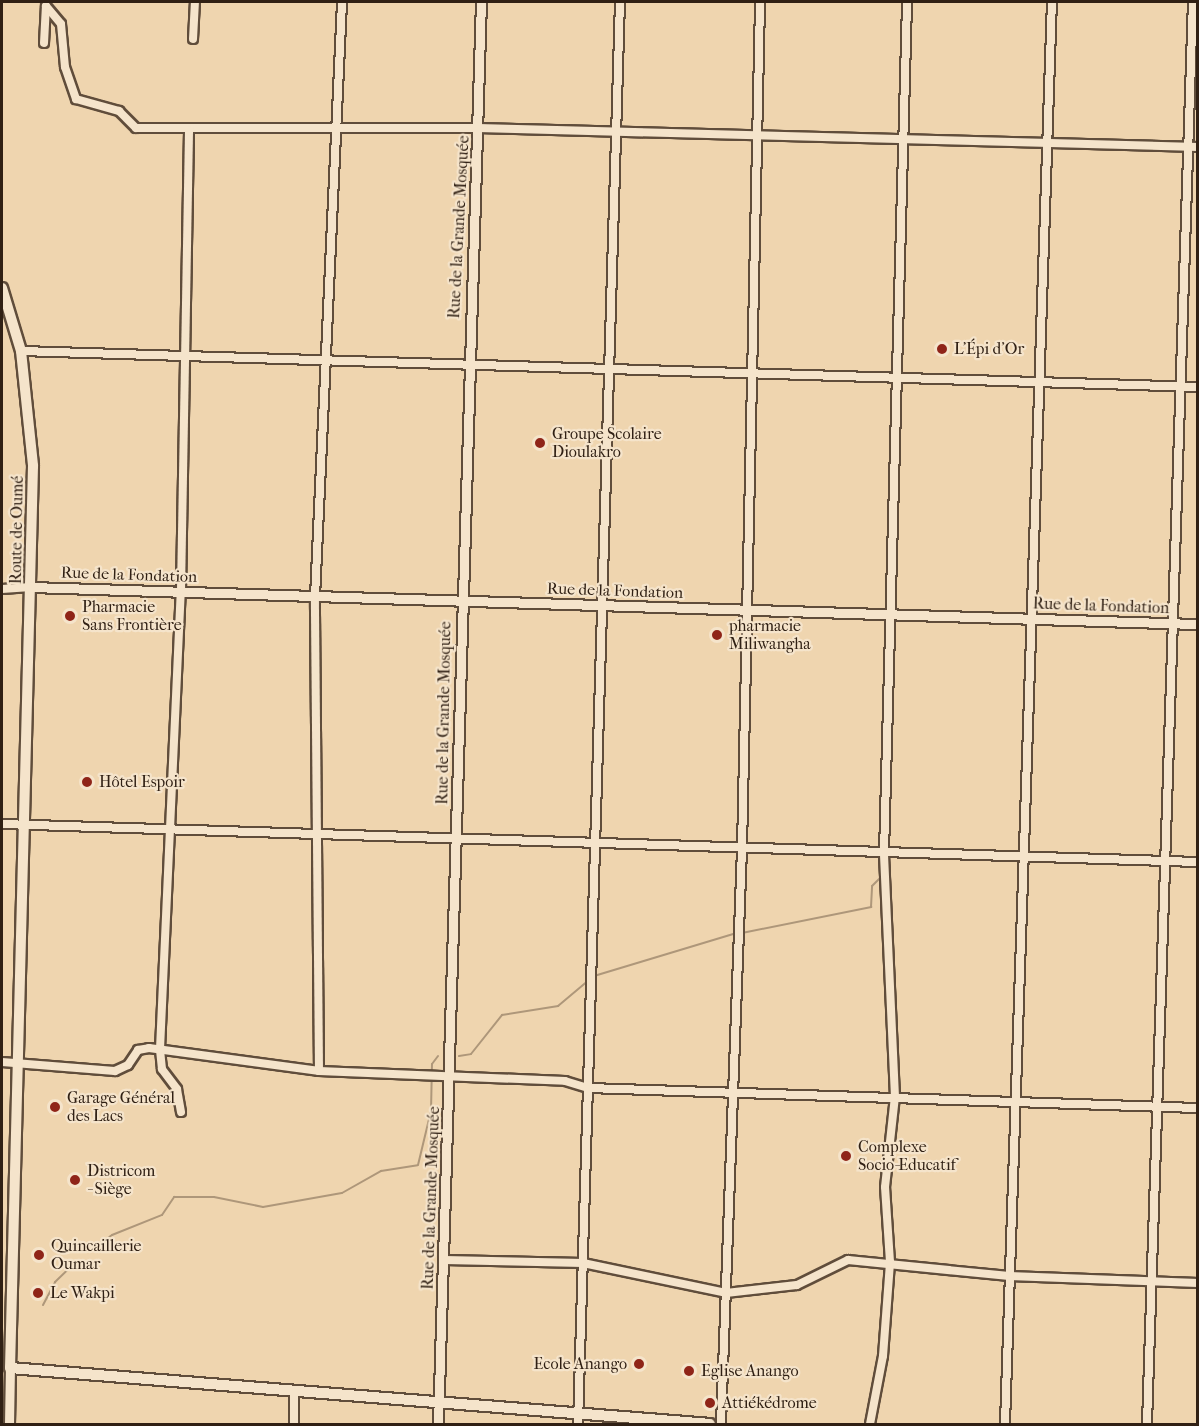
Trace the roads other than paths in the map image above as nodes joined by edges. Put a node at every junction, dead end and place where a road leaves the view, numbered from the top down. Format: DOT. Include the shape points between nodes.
graph roads {
  1 [pos="195,2"];
  2 [pos="342,2"];
  3 [pos="481,2"];
  4 [pos="621,2"];
  5 [pos="760,2"];
  6 [pos="907,2"];
  7 [pos="1052,2"];
  8 [pos="1193,2"];
  9 [pos="46,4"];
  10 [pos="193,39"];
  11 [pos="44,43"];
  12 [pos="478,128"];
  13 [pos="189,130"];
  14 [pos="338,131"];
  15 [pos="617,132"];
  16 [pos="755,135"];
  17 [pos="900,139"];
  18 [pos="1049,143"];
  19 [pos="1187,147"];
  20 [pos="1197,147"];
  21 [pos="2,288"];
  22 [pos="21,351"];
  23 [pos="187,357"];
  24 [pos="324,362"];
  25 [pos="468,365"];
  26 [pos="610,371"];
  27 [pos="748,373"];
  28 [pos="894,376"];
  29 [pos="1041,382"];
  30 [pos="1181,387"];
  31 [pos="1197,387"];
  32 [pos="32,587"];
  33 [pos="2,589"];
  34 [pos="181,590"];
  35 [pos="315,597"];
  36 [pos="461,601"];
  37 [pos="603,606"];
  38 [pos="743,611"];
  39 [pos="889,613"];
  40 [pos="1032,618"];
  41 [pos="1174,623"];
  42 [pos="1197,624"];
  43 [pos="2,824"];
  44 [pos="24,825"];
  45 [pos="170,831"];
  46 [pos="320,836"];
  47 [pos="458,840"];
  48 [pos="596,844"];
  49 [pos="742,849"];
  50 [pos="884,853"];
  51 [pos="1024,857"];
  52 [pos="1166,861"];
  53 [pos="1197,862"];
  54 [pos="160,1048"];
  55 [pos="2,1062"];
  56 [pos="18,1062"];
  57 [pos="319,1071"];
  58 [pos="450,1077"];
  59 [pos="588,1088"];
  60 [pos="734,1093"];
  61 [pos="895,1097"];
  62 [pos="1016,1102"];
  63 [pos="1158,1107"];
  64 [pos="1197,1108"];
  65 [pos="181,1112"];
  66 [pos="445,1260"];
  67 [pos="890,1262"];
  68 [pos="583,1263"];
  69 [pos="1009,1276"];
  70 [pos="1152,1281"];
  71 [pos="1197,1283"];
  72 [pos="726,1293"];
  73 [pos="6,1368"];
  74 [pos="294,1391"];
  75 [pos="438,1402"];
  76 [pos="579,1419"];
  77 [pos="9,1425"];
  78 [pos="294,1425"];
  79 [pos="438,1425"];
  80 [pos="710,1425"];
  81 [pos="721,1425"];
  82 [pos="870,1425"];
  83 [pos="1005,1425"];
  84 [pos="1147,1425"];
  1 -- 10 [label="street"];
  2 -- 14 [label="street"];
  3 -- 12 [label="street, Rue de la Grande Mosquée"];
  4 -- 15 [label="street"];
  5 -- 16 [label="street"];
  6 -- 17 [label="street"];
  7 -- 18 [label="street"];
  8 -- 19 [label="street"];
  9 -- 11 [label="street"];
  9 -- 13 [label="street" via="62,24 65,67 76,99 119,111 136,128"];
  12 -- 14 [label="street"];
  12 -- 15 [label="street"];
  12 -- 25 [label="street, Rue de la Grande Mosquée"];
  13 -- 14 [label="street"];
  13 -- 23 [label="street"];
  14 -- 24 [label="street"];
  15 -- 16 [label="street"];
  15 -- 26 [label="street"];
  16 -- 17 [label="street"];
  16 -- 27 [label="street"];
  17 -- 18 [label="street"];
  17 -- 28 [label="street"];
  18 -- 19 [label="street"];
  18 -- 29 [label="street"];
  19 -- 20 [label="street"];
  19 -- 30 [label="street"];
  21 -- 22 [label="main road, Route de Oumé"];
  22 -- 23 [label="street"];
  22 -- 32 [label="main road, Route de Oumé" via="33,466"];
  23 -- 24 [label="street"];
  23 -- 34 [label="street"];
  24 -- 25 [label="street"];
  24 -- 35 [label="street"];
  25 -- 26 [label="street"];
  25 -- 36 [label="street, Rue de la Grande Mosquée"];
  26 -- 27 [label="street"];
  26 -- 37 [label="street"];
  27 -- 28 [label="street"];
  27 -- 38 [label="street"];
  28 -- 29 [label="street"];
  28 -- 39 [label="street"];
  29 -- 30 [label="street"];
  29 -- 40 [label="street"];
  30 -- 31 [label="street"];
  30 -- 41 [label="street"];
  32 -- 33 [label="street"];
  32 -- 34 [label="street, Rue de la Fondation"];
  32 -- 44 [label="main road, Route de Oumé"];
  34 -- 35 [label="street, Rue de la Fondation"];
  34 -- 45 [label="street"];
  35 -- 36 [label="street, Rue de la Fondation"];
  35 -- 46 [label="street"];
  36 -- 37 [label="street, Rue de la Fondation"];
  36 -- 47 [label="street, Rue de la Grande Mosquée"];
  37 -- 38 [label="street, Rue de la Fondation"];
  37 -- 48 [label="street"];
  38 -- 39 [label="street, Rue de la Fondation"];
  38 -- 49 [label="street"];
  39 -- 40 [label="street, Rue de la Fondation"];
  39 -- 50 [label="street"];
  40 -- 41 [label="street, Rue de la Fondation"];
  40 -- 51 [label="street"];
  41 -- 42 [label="street, Rue de la Fondation"];
  41 -- 52 [label="street"];
  43 -- 44 [label="street"];
  44 -- 45 [label="street"];
  44 -- 56 [label="main road, Route de Oumé"];
  45 -- 46 [label="street"];
  45 -- 54 [label="street"];
  46 -- 47 [label="street"];
  46 -- 57 [label="street"];
  47 -- 48 [label="street"];
  47 -- 58 [label="street, Rue de la Grande Mosquée"];
  48 -- 49 [label="street"];
  48 -- 59 [label="street"];
  49 -- 50 [label="street"];
  49 -- 60 [label="street"];
  50 -- 51 [label="street"];
  50 -- 61 [label="street"];
  51 -- 52 [label="street"];
  51 -- 62 [label="street"];
  52 -- 53 [label="street"];
  52 -- 63 [label="street"];
  54 -- 56 [label="street" via="138,1050 128,1065 115,1071"];
  54 -- 57 [label="street"];
  54 -- 65 [label="street" via="162,1069 177,1089"];
  55 -- 56 [label="street"];
  56 -- 73 [label="main road, Route de Oumé"];
  57 -- 58 [label="street"];
  58 -- 59 [label="street" via="565,1081"];
  58 -- 66 [label="street, Rue de la Grande Mosquée"];
  59 -- 60 [label="street"];
  59 -- 68 [label="street"];
  60 -- 61 [label="street"];
  60 -- 72 [label="street"];
  61 -- 62 [label="street"];
  61 -- 67 [label="street" via="885,1187"];
  62 -- 63 [label="street"];
  62 -- 69 [label="street"];
  63 -- 64 [label="street"];
  63 -- 70 [label="street"];
  66 -- 68 [label="street"];
  66 -- 75 [label="street, Rue de la Grande Mosquée"];
  67 -- 69 [label="street"];
  67 -- 72 [label="street" via="848,1260 797,1284"];
  67 -- 82 [label="street" via="883,1356"];
  68 -- 72 [label="street"];
  68 -- 76 [label="street"];
  69 -- 70 [label="street"];
  69 -- 83 [label="street"];
  70 -- 71 [label="street"];
  70 -- 84 [label="street"];
  72 -- 81 [label="street"];
  73 -- 74 [label="main road"];
  73 -- 77 [label="street, Route de Oumé"];
  74 -- 75 [label="main road"];
  74 -- 78 [label="street"];
  75 -- 76 [label="main road"];
  75 -- 79 [label="street, Rue de la Grande Mosquée"];
  76 -- 80 [label="main road"];
}
